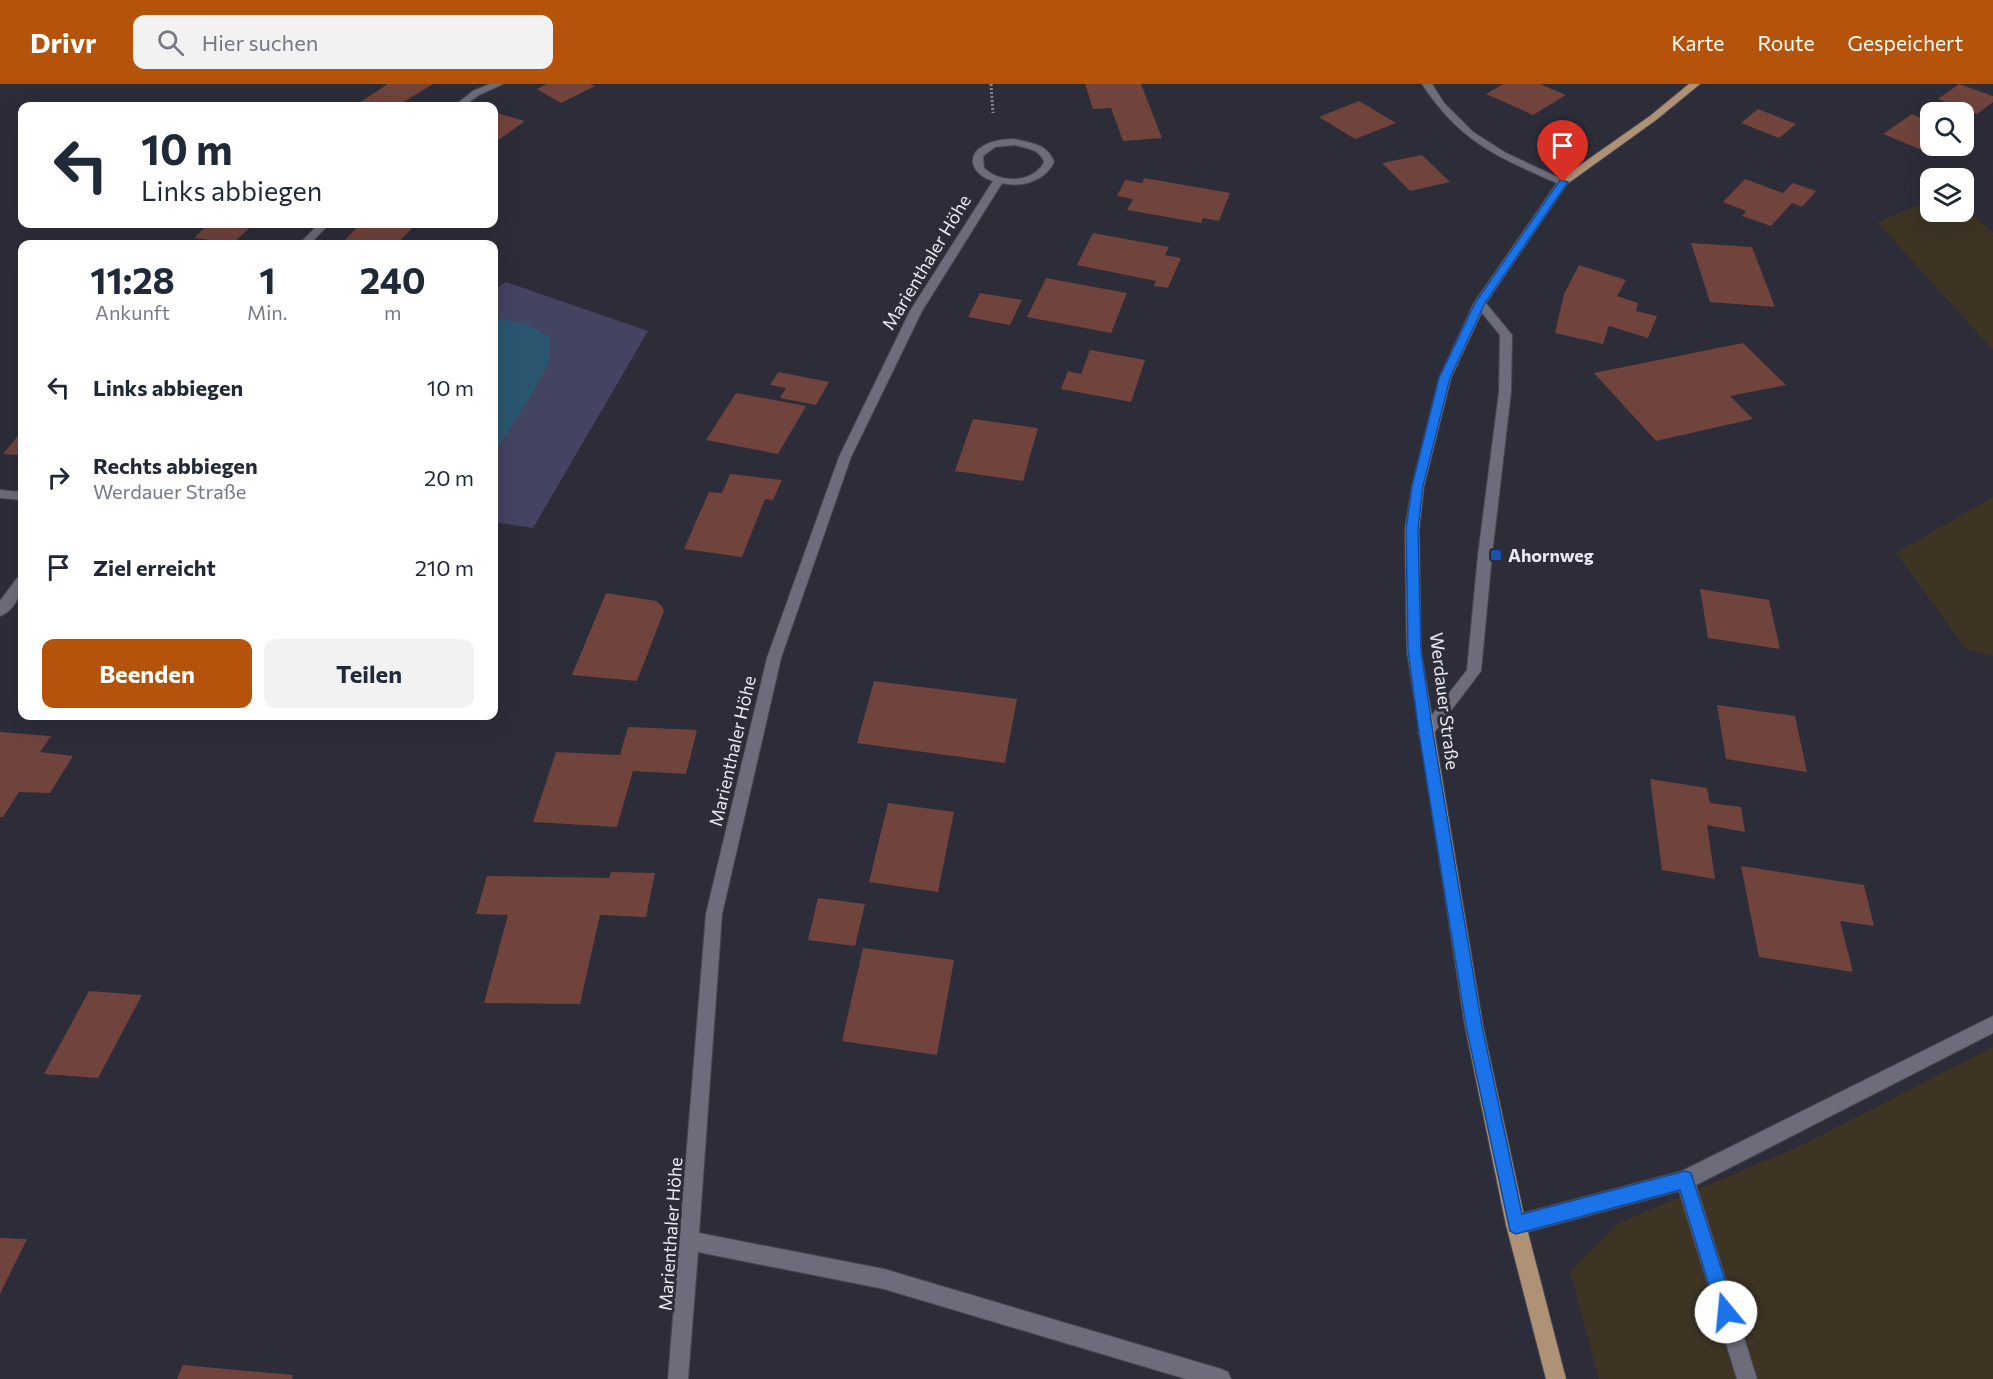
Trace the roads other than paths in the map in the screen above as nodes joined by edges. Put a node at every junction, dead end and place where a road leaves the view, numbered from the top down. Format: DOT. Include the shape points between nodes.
graph roads {
  1 [pos="498,84"];
  2 [pos="1427,84"];
  3 [pos="1695,84"];
  4 [pos="464,102"];
  5 [pos="999,180"];
  6 [pos="1563,182"];
  7 [pos="320,228"];
  8 [pos="308,240"];
  9 [pos="1480,303"];
  10 [pos="0,495"];
  11 [pos="18,496"];
  12 [pos="18,587"];
  13 [pos="0,611"];
  14 [pos="1426,733"];
  15 [pos="1993,1024"];
  16 [pos="1685,1180"];
  17 [pos="1516,1225"];
  18 [pos="689,1241"];
  19 [pos="678,1379"];
  20 [pos="1221,1379"];
  21 [pos="1556,1379"];
  22 [pos="1747,1379"];
  1 -- 4 [label="street"];
  2 -- 6 [label="street" via="1440,107 1463,131 1495,152"];
  3 -- 6 [label="main road, Werdauer Straße"];
  5 -- 5 [label="street" via="1036,178 1050,166 1050,159 1027,143 990,146 976,157 976,164 988,177"];
  5 -- 18 [label="street, Marienthaler Höhe" via="916,310 845,457 774,658 714,914"];
  6 -- 9 [label="main road, Werdauer Straße"];
  7 -- 8 [label="street"];
  9 -- 14 [label="main road, Werdauer Straße" via="1445,378 1413,518 1414,651"];
  9 -- 14 [label="street" via="1506,335 1505,392 1474,671"];
  10 -- 11 [label="street"];
  12 -- 13 [label="street"];
  14 -- 17 [label="main road, Werdauer Straße" via="1474,1026"];
  15 -- 16 [label="street"];
  16 -- 17 [label="street"];
  16 -- 22 [label="street"];
  17 -- 21 [label="main road, Werdauer Straße"];
  18 -- 19 [label="street, Marienthaler Höhe"];
  18 -- 20 [label="street" via="884,1279"];
}
